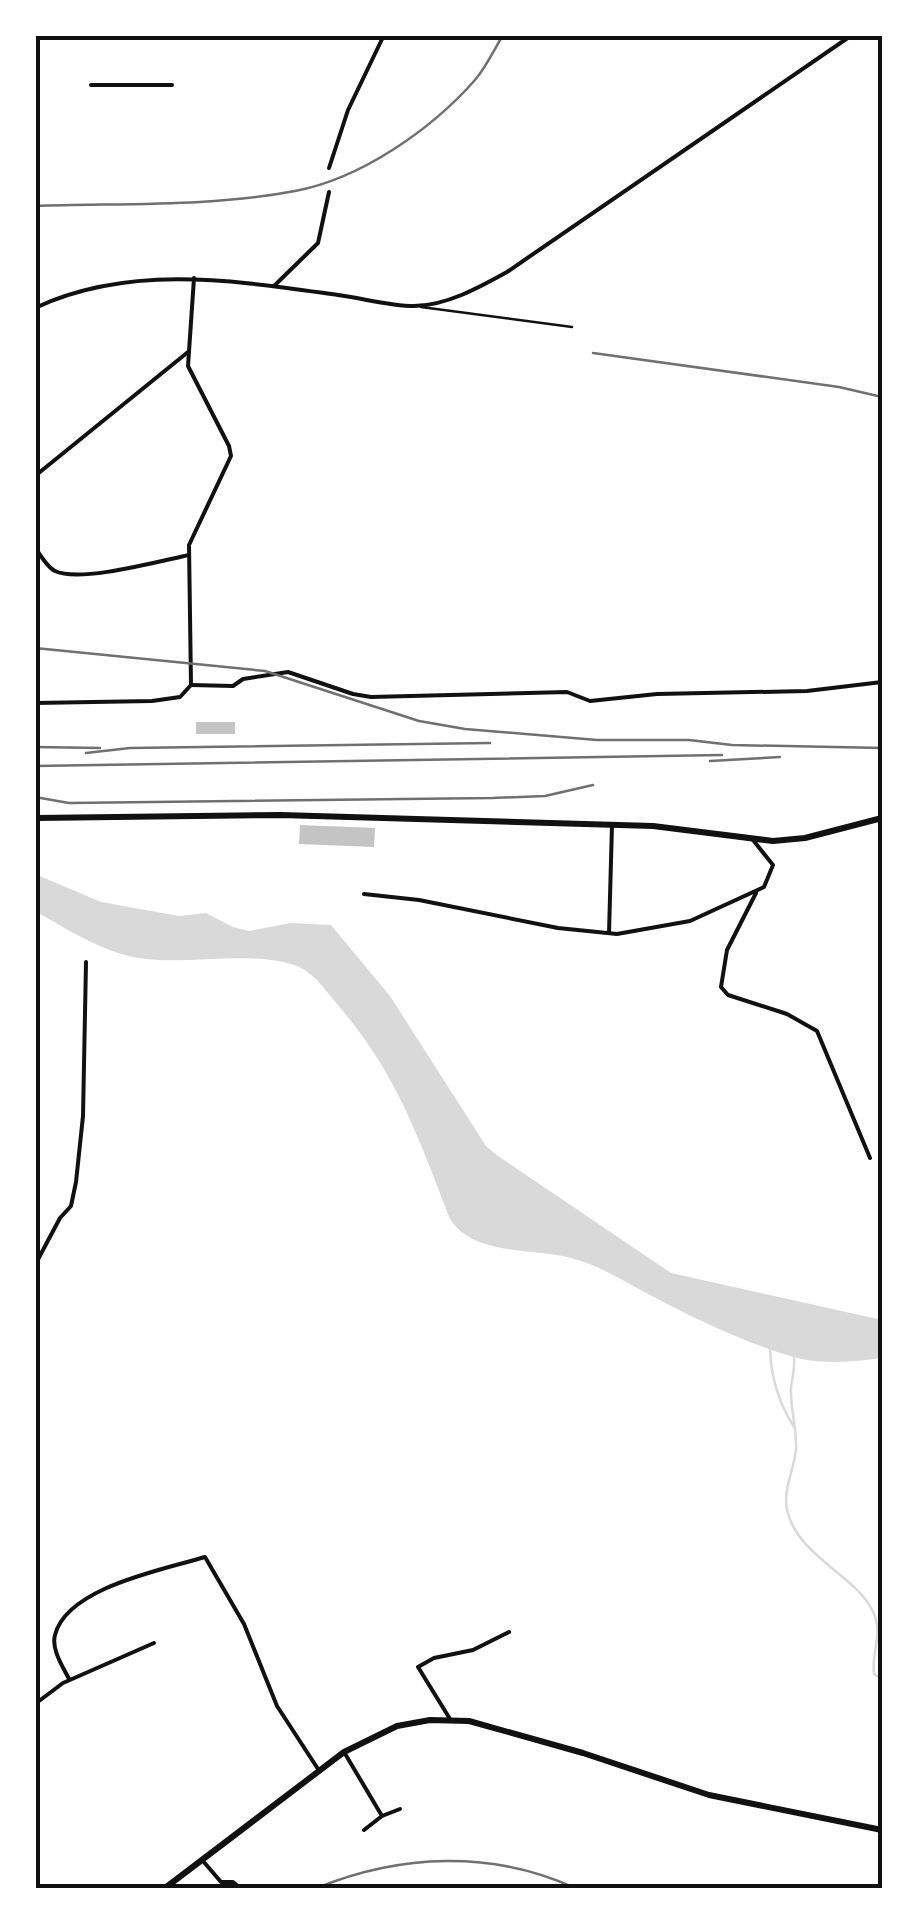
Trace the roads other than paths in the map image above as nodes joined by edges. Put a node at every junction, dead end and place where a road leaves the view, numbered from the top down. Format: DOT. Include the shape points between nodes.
graph roads {
  1 [pos="384,35"];
  2 [pos="852,35"];
  3 [pos="92,85"];
  4 [pos="172,85"];
  5 [pos="328,168"];
  6 [pos="329,192"];
  7 [pos="194,278"];
  8 [pos="274,286"];
  9 [pos="415,306"];
  10 [pos="35,308"];
  11 [pos="572,328"];
  12 [pos="188,352"];
  13 [pos="35,476"];
  14 [pos="35,547"];
  15 [pos="188,556"];
  16 [pos="882,682"];
  17 [pos="190,684"];
  18 [pos="35,703"];
  19 [pos="35,818"];
  20 [pos="882,818"];
  21 [pos="612,825"];
  22 [pos="754,840"];
  23 [pos="756,893"];
  24 [pos="364,894"];
  25 [pos="609,933"];
  26 [pos="86,962"];
  27 [pos="870,1158"];
  28 [pos="35,1265"];
  29 [pos="509,1632"];
  30 [pos="154,1643"];
  31 [pos="70,1679"];
  32 [pos="35,1704"];
  33 [pos="450,1720"];
  34 [pos="344,1752"];
  35 [pos="319,1770"];
  36 [pos="400,1810"];
  37 [pos="382,1816"];
  38 [pos="364,1830"];
  39 [pos="882,1830"];
  40 [pos="203,1862"];
  41 [pos="165,1888"];
  42 [pos="240,1888"];
  1 -- 5 [label="street"];
  2 -- 9 [label="street" via="507,272 460,295"];
  3 -- 4 [label="street"];
  6 -- 8 [label="street" via="318,243"];
  7 -- 8 [label="street"];
  7 -- 10 [label="street" via="102,286"];
  7 -- 12 [label="street"];
  8 -- 9 [label="street"];
  9 -- 11 [label="lane"];
  12 -- 13 [label="street"];
  12 -- 15 [label="street" via="191,376 231,456"];
  14 -- 15 [label="street" via="54,570 68,574"];
  15 -- 17 [label="street"];
  16 -- 17 [label="street" via="590,701 567,692 371,696 288,672 233,686"];
  17 -- 18 [label="street" via="180,697 152,702"];
  19 -- 21 [label="main road" via="281,815"];
  20 -- 22 [label="main road" via="805,838"];
  21 -- 22 [label="main road" via="682,827"];
  21 -- 25 [label="street"];
  22 -- 23 [label="street" via="773,865"];
  23 -- 25 [label="street" via="690,922"];
  23 -- 27 [label="street" via="726,950 721,987 818,1031"];
  24 -- 25 [label="street"];
  26 -- 28 [label="street" via="76,1182 71,1206"];
  29 -- 33 [label="street" via="418,1667"];
  30 -- 31 [label="street"];
  31 -- 32 [label="street"];
  31 -- 35 [label="street" via="54,1639 75,1609 104,1588 205,1557 244,1624 277,1706"];
  33 -- 34 [label="main road" via="397,1726"];
  33 -- 39 [label="main road" via="709,1795"];
  34 -- 35 [label="main road"];
  34 -- 37 [label="street"];
  35 -- 40 [label="main road"];
  36 -- 37 [label="street"];
  37 -- 38 [label="street"];
  40 -- 41 [label="main road"];
  40 -- 42 [label="street" via="221,1882"];
}
